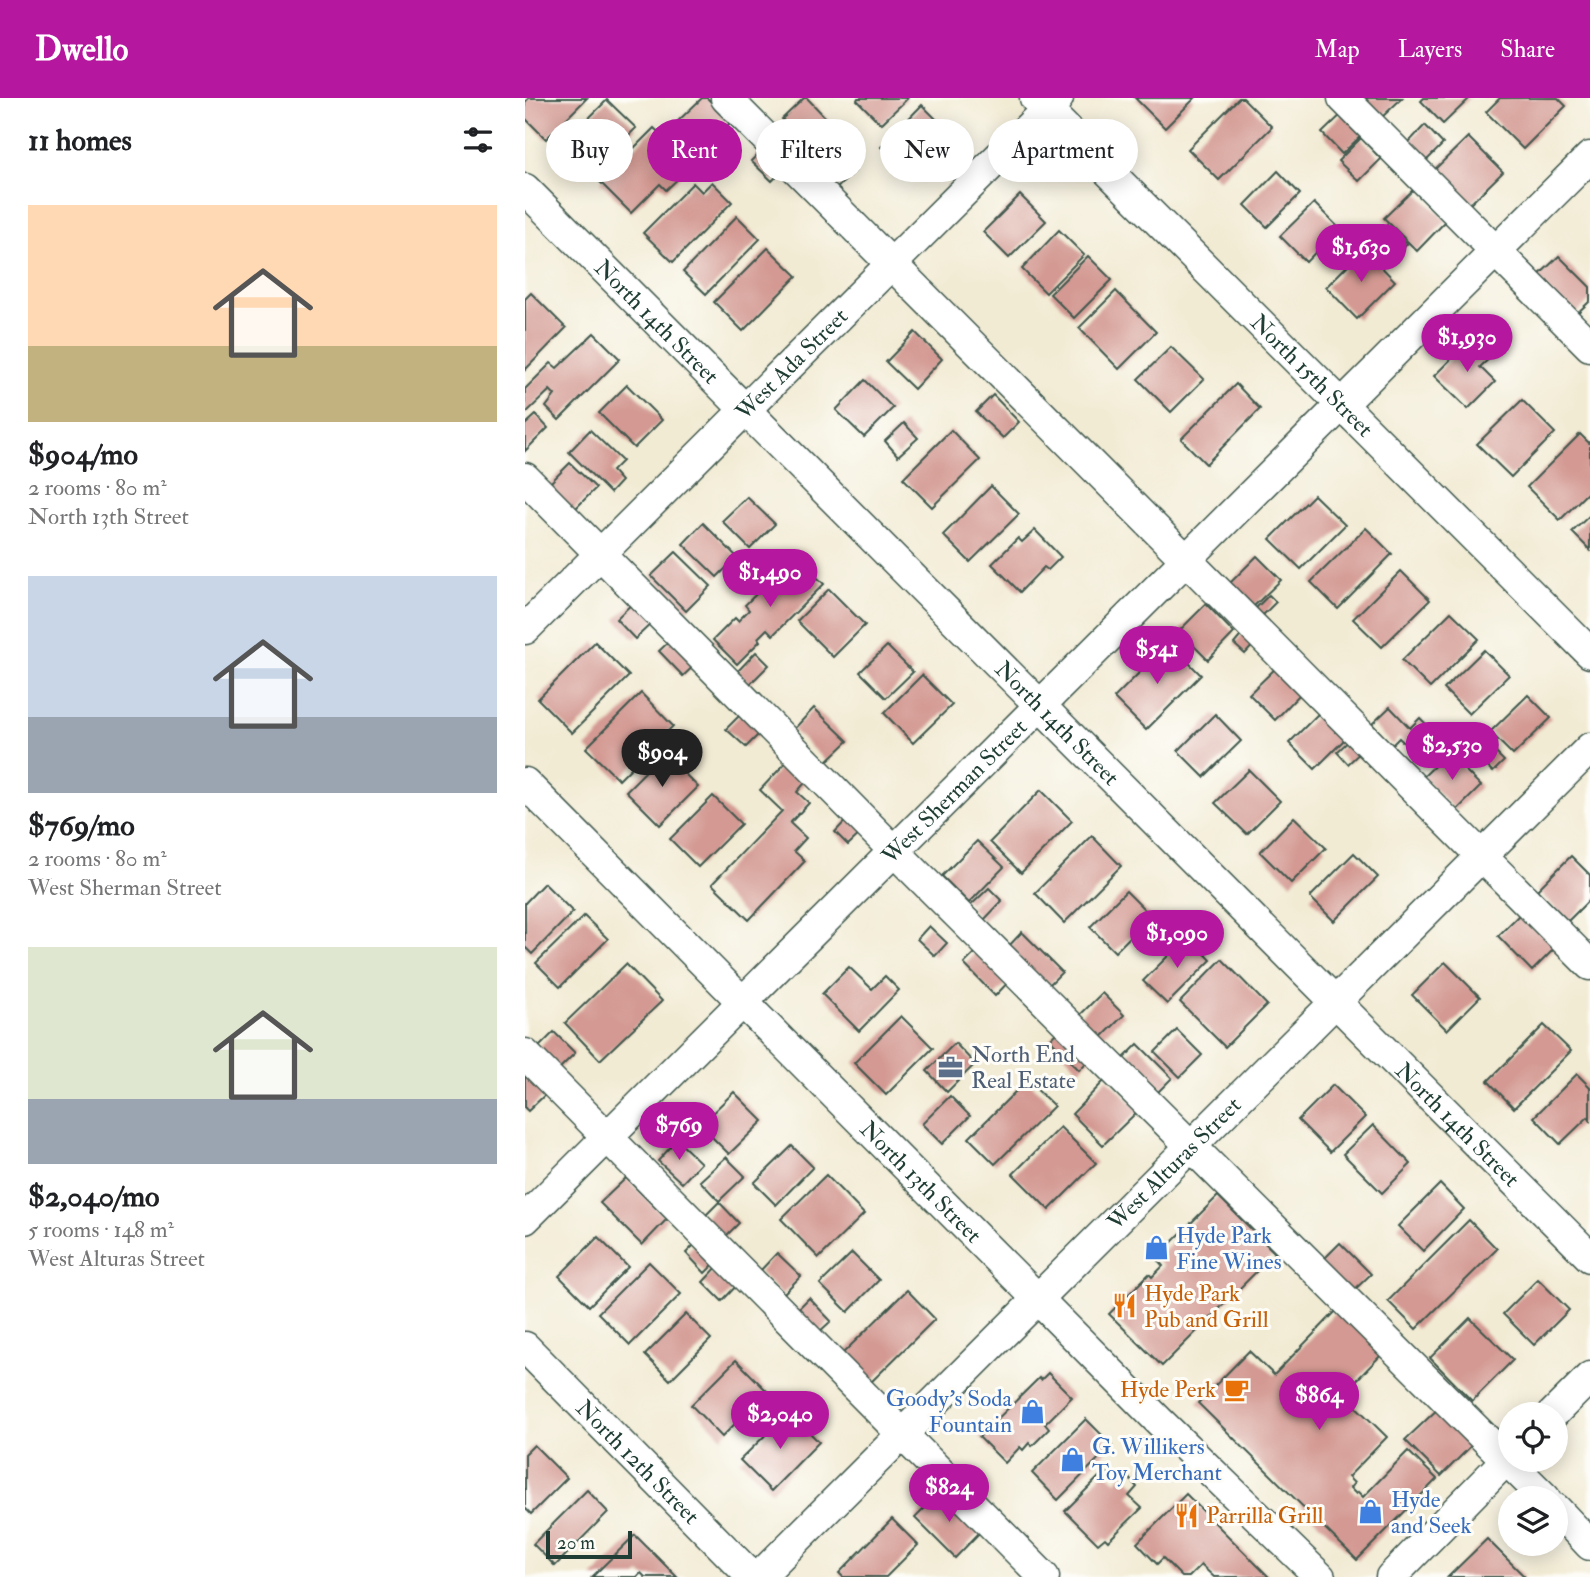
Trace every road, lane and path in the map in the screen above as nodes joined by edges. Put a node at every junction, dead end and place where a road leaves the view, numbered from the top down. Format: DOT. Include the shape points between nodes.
graph roads {
  1 [pos="726,98"];
  2 [pos="1343,98"];
  3 [pos="1047,102"];
  4 [pos="1590,157"];
  5 [pos="525,189"];
  6 [pos="1495,252"];
  7 [pos="893,263"];
  8 [pos="1590,346"];
  9 [pos="1342,405"];
  10 [pos="745,410"];
  11 [pos="525,478"];
  12 [pos="601,554"];
  13 [pos="1186,561"];
  14 [pos="525,629"];
  15 [pos="1590,653"];
  16 [pos="1040,705"];
  17 [pos="1590,748"];
  18 [pos="525,783"];
  19 [pos="894,851"];
  20 [pos="1482,856"];
  21 [pos="1590,965"];
  22 [pos="743,1002"];
  23 [pos="1336,1002"];
  24 [pos="525,1054"];
  25 [pos="608,1137"];
  26 [pos="1192,1146"];
  27 [pos="525,1219"];
  28 [pos="1590,1257"];
  29 [pos="1038,1299"];
  30 [pos="525,1347"];
  31 [pos="1590,1377"];
  32 [pos="1565,1402"];
  33 [pos="903,1434"];
  34 [pos="1498,1447"];
  35 [pos="1498,1469"];
  36 [pos="1522,1472"];
  37 [pos="1534,1486"];
  38 [pos="1568,1522"];
  39 [pos="1590,1545"];
  40 [pos="752,1577"];
  41 [pos="759,1577"];
  42 [pos="1044,1577"];
  43 [pos="1321,1577"];
  44 [pos="1391,1577"];
  1 -- 7 [label="street"];
  2 -- 6 [label="street"];
  3 -- 7 [label="street, West Ada Street"];
  3 -- 9 [label="street, North 15th Street"];
  4 -- 6 [label="street, West Sherman Street"];
  5 -- 10 [label="street, North 14th Street"];
  6 -- 8 [label="street"];
  6 -- 9 [label="street, West Sherman Street"];
  7 -- 10 [label="street, West Ada Street"];
  7 -- 13 [label="street"];
  9 -- 13 [label="street, West Sherman Street"];
  9 -- 15 [label="street, North 15th Street"];
  10 -- 12 [label="street, West Ada Street"];
  10 -- 16 [label="street, North 14th Street"];
  11 -- 12 [label="street"];
  12 -- 14 [label="street, West Ada Street"];
  12 -- 19 [label="street"];
  13 -- 16 [label="street, West Sherman Street"];
  13 -- 20 [label="street"];
  16 -- 19 [label="street, West Sherman Street"];
  16 -- 23 [label="street, North 14th Street"];
  17 -- 20 [label="street, West Alturas Street"];
  18 -- 22 [label="street, North 13th Street"];
  19 -- 22 [label="street, West Sherman Street"];
  19 -- 26 [label="street"];
  20 -- 21 [label="street"];
  20 -- 23 [label="street, West Alturas Street"];
  22 -- 25 [label="street, West Sherman Street"];
  22 -- 29 [label="street, North 13th Street"];
  23 -- 26 [label="street, West Alturas Street"];
  23 -- 28 [label="street, North 14th Street"];
  24 -- 25 [label="street"];
  25 -- 27 [label="street, West Sherman Street"];
  25 -- 33 [label="street"];
  26 -- 29 [label="street, West Alturas Street"];
  26 -- 34 [label="street"];
  29 -- 33 [label="street, West Alturas Street"];
  29 -- 43 [label="street, North 13th Street"];
  30 -- 40 [label="street, North 12th Street"];
  31 -- 32 [label="street"];
  33 -- 41 [label="street, West Alturas Street"];
  33 -- 42 [label="street"];
  35 -- 44 [label="street"];
  36 -- 37 [label="street"];
  38 -- 39 [label="street"];
}
